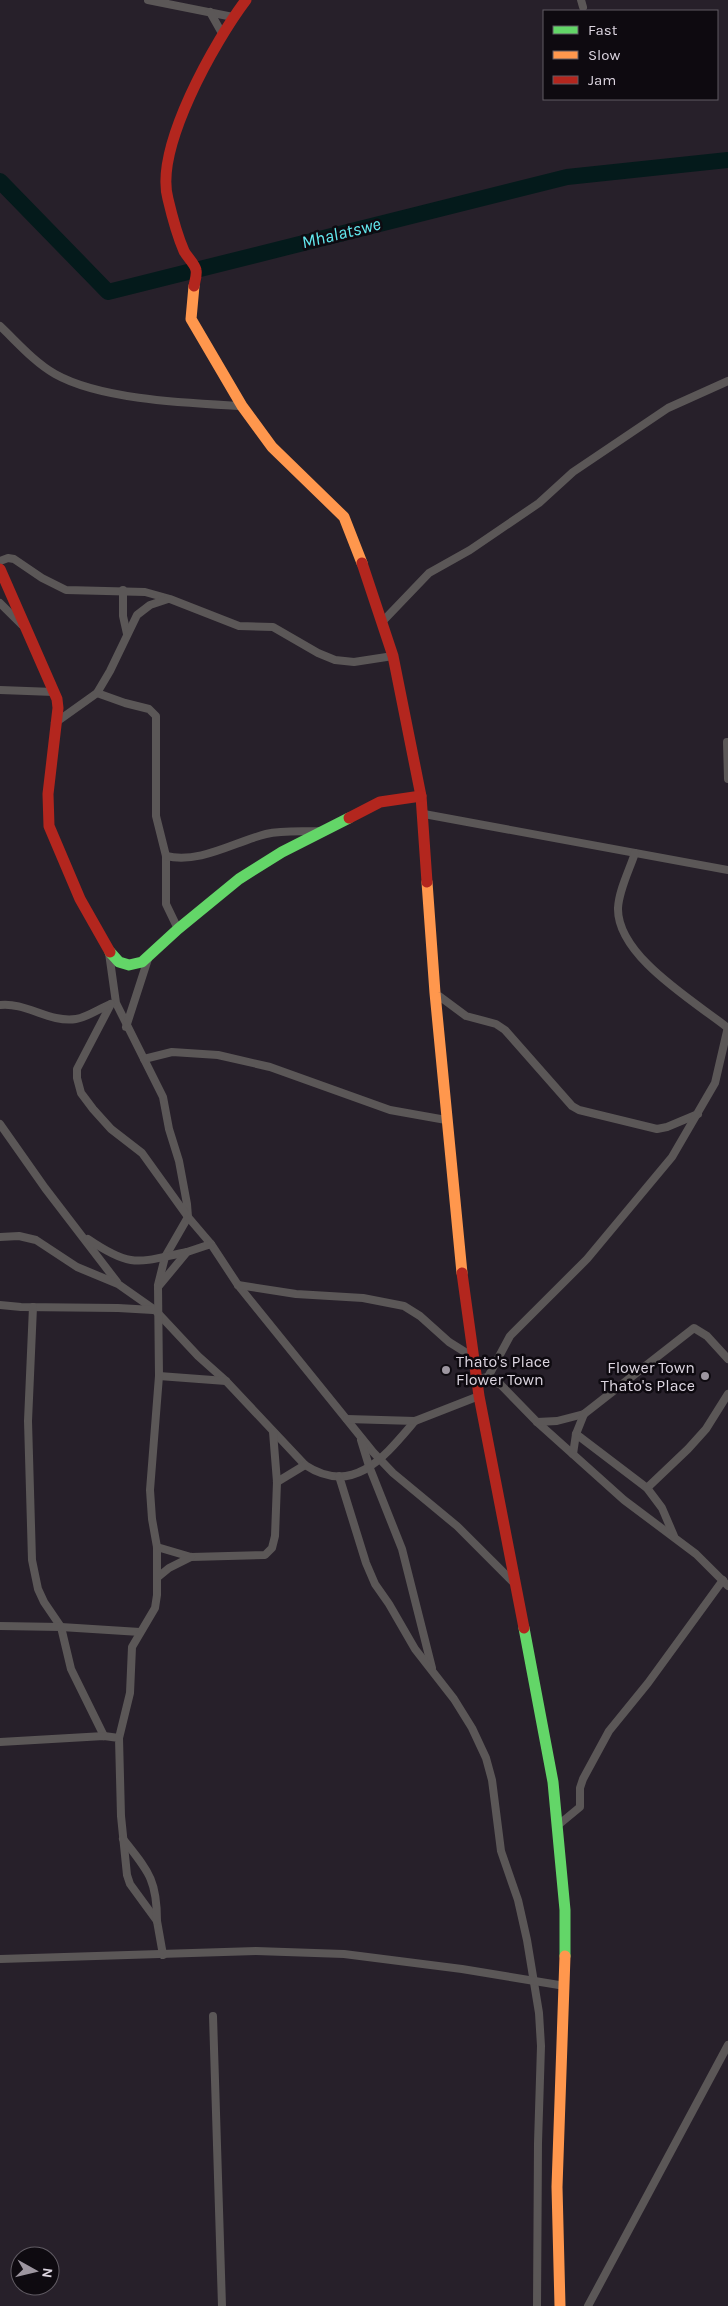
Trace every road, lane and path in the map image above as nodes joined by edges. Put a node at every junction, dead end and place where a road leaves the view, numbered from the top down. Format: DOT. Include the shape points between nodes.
graph roads {
  1 [pos="148,0"];
  2 [pos="246,0"];
  3 [pos="210,12"];
  4 [pos="233,17"];
  5 [pos="223,35"];
  6 [pos="0,326"];
  7 [pos="728,381"];
  8 [pos="242,406"];
  9 [pos="0,561"];
  10 [pos="0,569"];
  11 [pos="122,590"];
  12 [pos="170,599"];
  13 [pos="0,604"];
  14 [pos="383,621"];
  15 [pos="23,626"];
  16 [pos="127,636"];
  17 [pos="393,656"];
  18 [pos="0,690"];
  19 [pos="54,692"];
  20 [pos="97,693"];
  21 [pos="55,723"];
  22 [pos="727,742"];
  23 [pos="728,779"];
  24 [pos="421,796"];
  25 [pos="424,814"];
  26 [pos="320,830"];
  27 [pos="635,854"];
  28 [pos="166,856"];
  29 [pos="728,870"];
  30 [pos="178,929"];
  31 [pos="109,949"];
  32 [pos="148,959"];
  33 [pos="435,993"];
  34 [pos="113,1003"];
  35 [pos="0,1005"];
  36 [pos="126,1027"];
  37 [pos="728,1028"];
  38 [pos="144,1058"];
  39 [pos="698,1114"];
  40 [pos="446,1120"];
  41 [pos="0,1124"];
  42 [pos="188,1217"];
  43 [pos="81,1235"];
  44 [pos="0,1236"];
  45 [pos="211,1244"];
  46 [pos="187,1252"];
  47 [pos="165,1257"];
  48 [pos="118,1284"];
  49 [pos="238,1284"];
  50 [pos="158,1287"];
  51 [pos="0,1305"];
  52 [pos="33,1307"];
  53 [pos="155,1311"];
  54 [pos="473,1357"];
  55 [pos="728,1359"];
  56 [pos="159,1376"];
  57 [pos="482,1379"];
  58 [pos="226,1381"];
  59 [pos="728,1394"];
  60 [pos="478,1396"];
  61 [pos="584,1414"];
  62 [pos="347,1418"];
  63 [pos="415,1421"];
  64 [pos="537,1422"];
  65 [pos="273,1432"];
  66 [pos="359,1434"];
  67 [pos="576,1434"];
  68 [pos="573,1454"];
  69 [pos="381,1460"];
  70 [pos="305,1465"];
  71 [pos="369,1466"];
  72 [pos="339,1476"];
  73 [pos="277,1482"];
  74 [pos="648,1488"];
  75 [pos="674,1536"];
  76 [pos="157,1547"];
  77 [pos="191,1557"];
  78 [pos="158,1577"];
  79 [pos="514,1583"];
  80 [pos="726,1583"];
  81 [pos="0,1626"];
  82 [pos="61,1627"];
  83 [pos="140,1632"];
  84 [pos="432,1670"];
  85 [pos="104,1736"];
  86 [pos="119,1738"];
  87 [pos="0,1742"];
  88 [pos="557,1826"];
  89 [pos="123,1839"];
  90 [pos="157,1921"];
  91 [pos="163,1955"];
  92 [pos="0,1959"];
  93 [pos="533,1981"];
  94 [pos="565,1986"];
  95 [pos="213,2016"];
  96 [pos="728,2045"];
  97 [pos="222,2306"];
  98 [pos="537,2306"];
  99 [pos="560,2306"];
  100 [pos="588,2306"];
  1 -- 3 [label="street"];
  2 -- 4 [label="street"];
  3 -- 4 [label="street"];
  3 -- 5 [label="street"];
  4 -- 5 [label="street"];
  5 -- 8 [label="street" via="175,130 166,176 167,197 184,250 196,270 191,319"];
  6 -- 8 [label="street" via="39,363 75,384 135,396"];
  7 -- 14 [label="street" via="668,408 573,472 539,503 470,550 429,573"];
  8 -- 14 [label="street" via="272,447 344,517 354,536"];
  9 -- 11 [label="street" via="14,559 66,590"];
  10 -- 15 [label="street"];
  11 -- 12 [label="street"];
  11 -- 16 [label="street"];
  12 -- 16 [label="street" via="150,605 137,615"];
  12 -- 17 [label="street" via="239,626 273,627 318,654 335,660 354,662"];
  13 -- 15 [label="street"];
  14 -- 17 [label="street"];
  15 -- 19 [label="street"];
  16 -- 20 [label="street"];
  17 -- 24 [label="street"];
  18 -- 19 [label="street"];
  19 -- 21 [label="street" via="58,708"];
  20 -- 21 [label="street"];
  20 -- 28 [label="street" via="149,709 156,716 156,816"];
  21 -- 31 [label="street" via="48,794 49,826 80,899"];
  22 -- 23 [label="street"];
  24 -- 25 [label="street"];
  24 -- 26 [label="street" via="380,802"];
  25 -- 27 [label="street"];
  25 -- 33 [label="street"];
  26 -- 28 [label="street" via="268,833 180,860"];
  26 -- 30 [label="street" via="239,879"];
  27 -- 29 [label="street"];
  27 -- 37 [label="street" via="618,907 626,937 650,968"];
  28 -- 30 [label="street" via="166,904"];
  30 -- 32 [label="street"];
  31 -- 32 [label="street" via="119,962 129,965"];
  31 -- 34 [label="street"];
  32 -- 36 [label="street"];
  33 -- 39 [label="street" via="466,1016 506,1030 579,1110 657,1129"];
  33 -- 40 [label="street"];
  34 -- 35 [label="street" via="75,1019"];
  34 -- 36 [label="street"];
  34 -- 42 [label="street" via="77,1069 81,1094 111,1129 142,1153"];
  36 -- 38 [label="street"];
  37 -- 39 [label="street" via="715,1083"];
  38 -- 40 [label="street" via="172,1052 218,1054 270,1067 390,1110"];
  38 -- 42 [label="street" via="163,1097 185,1190"];
  39 -- 57 [label="street" via="672,1157 587,1259 510,1336"];
  40 -- 54 [label="street"];
  41 -- 43 [label="street"];
  42 -- 45 [label="street"];
  42 -- 47 [label="street"];
  43 -- 47 [label="street" via="121,1259 136,1262"];
  43 -- 48 [label="street"];
  44 -- 48 [label="street" via="36,1240 77,1267"];
  45 -- 46 [label="street"];
  45 -- 49 [label="street"];
  46 -- 47 [label="street"];
  46 -- 50 [label="street"];
  47 -- 50 [label="street"];
  48 -- 53 [label="street"];
  49 -- 54 [label="street" via="296,1294 363,1298 404,1306"];
  49 -- 62 [label="street"];
  50 -- 53 [label="street"];
  51 -- 52 [label="street"];
  52 -- 53 [label="street"];
  52 -- 82 [label="street" via="28,1421 32,1560 38,1590"];
  53 -- 56 [label="street"];
  53 -- 58 [label="street"];
  54 -- 57 [label="street"];
  55 -- 61 [label="street" via="708,1336 694,1328"];
  56 -- 58 [label="street"];
  56 -- 76 [label="street" via="150,1490"];
  57 -- 60 [label="street"];
  57 -- 64 [label="street" via="501,1386"];
  58 -- 65 [label="street"];
  59 -- 74 [label="street" via="706,1429"];
  60 -- 63 [label="street"];
  60 -- 79 [label="street"];
  61 -- 64 [label="street"];
  61 -- 67 [label="street"];
  62 -- 63 [label="street"];
  62 -- 66 [label="street"];
  63 -- 69 [label="street"];
  64 -- 68 [label="street"];
  65 -- 70 [label="street"];
  65 -- 73 [label="street"];
  66 -- 69 [label="street"];
  66 -- 71 [label="street"];
  67 -- 68 [label="street"];
  67 -- 74 [label="street"];
  68 -- 75 [label="street" via="624,1500"];
  69 -- 71 [label="street"];
  69 -- 79 [label="street" via="457,1526"];
  70 -- 72 [label="street" via="317,1473"];
  70 -- 73 [label="street"];
  71 -- 72 [label="street" via="352,1475"];
  71 -- 84 [label="street" via="402,1549"];
  72 -- 84 [label="street" via="375,1584 415,1650"];
  73 -- 77 [label="street" via="275,1536 272,1548 265,1555"];
  74 -- 75 [label="street" via="662,1508"];
  75 -- 80 [label="street"];
  76 -- 77 [label="street"];
  76 -- 78 [label="street"];
  77 -- 78 [label="street"];
  78 -- 83 [label="street" via="155,1608"];
  79 -- 88 [label="street" via="553,1782"];
  80 -- 88 [label="street" via="609,1731 583,1779 580,1807"];
  81 -- 82 [label="street"];
  82 -- 83 [label="street"];
  82 -- 85 [label="street" via="72,1669"];
  83 -- 86 [label="street" via="132,1647 130,1693"];
  84 -- 93 [label="street" via="472,1728 486,1758 501,1852 518,1900"];
  85 -- 86 [label="street"];
  85 -- 87 [label="street"];
  86 -- 89 [label="street"];
  88 -- 94 [label="street" via="565,1910"];
  89 -- 90 [label="street" via="130,1884"];
  89 -- 90 [label="street" via="153,1879"];
  90 -- 91 [label="street"];
  91 -- 92 [label="street"];
  91 -- 93 [label="street" via="256,1951 344,1954"];
  93 -- 94 [label="street"];
  93 -- 98 [label="street" via="541,2046"];
  94 -- 99 [label="street" via="557,2187"];
  95 -- 97 [label="street"];
  96 -- 100 [label="street"];
}
